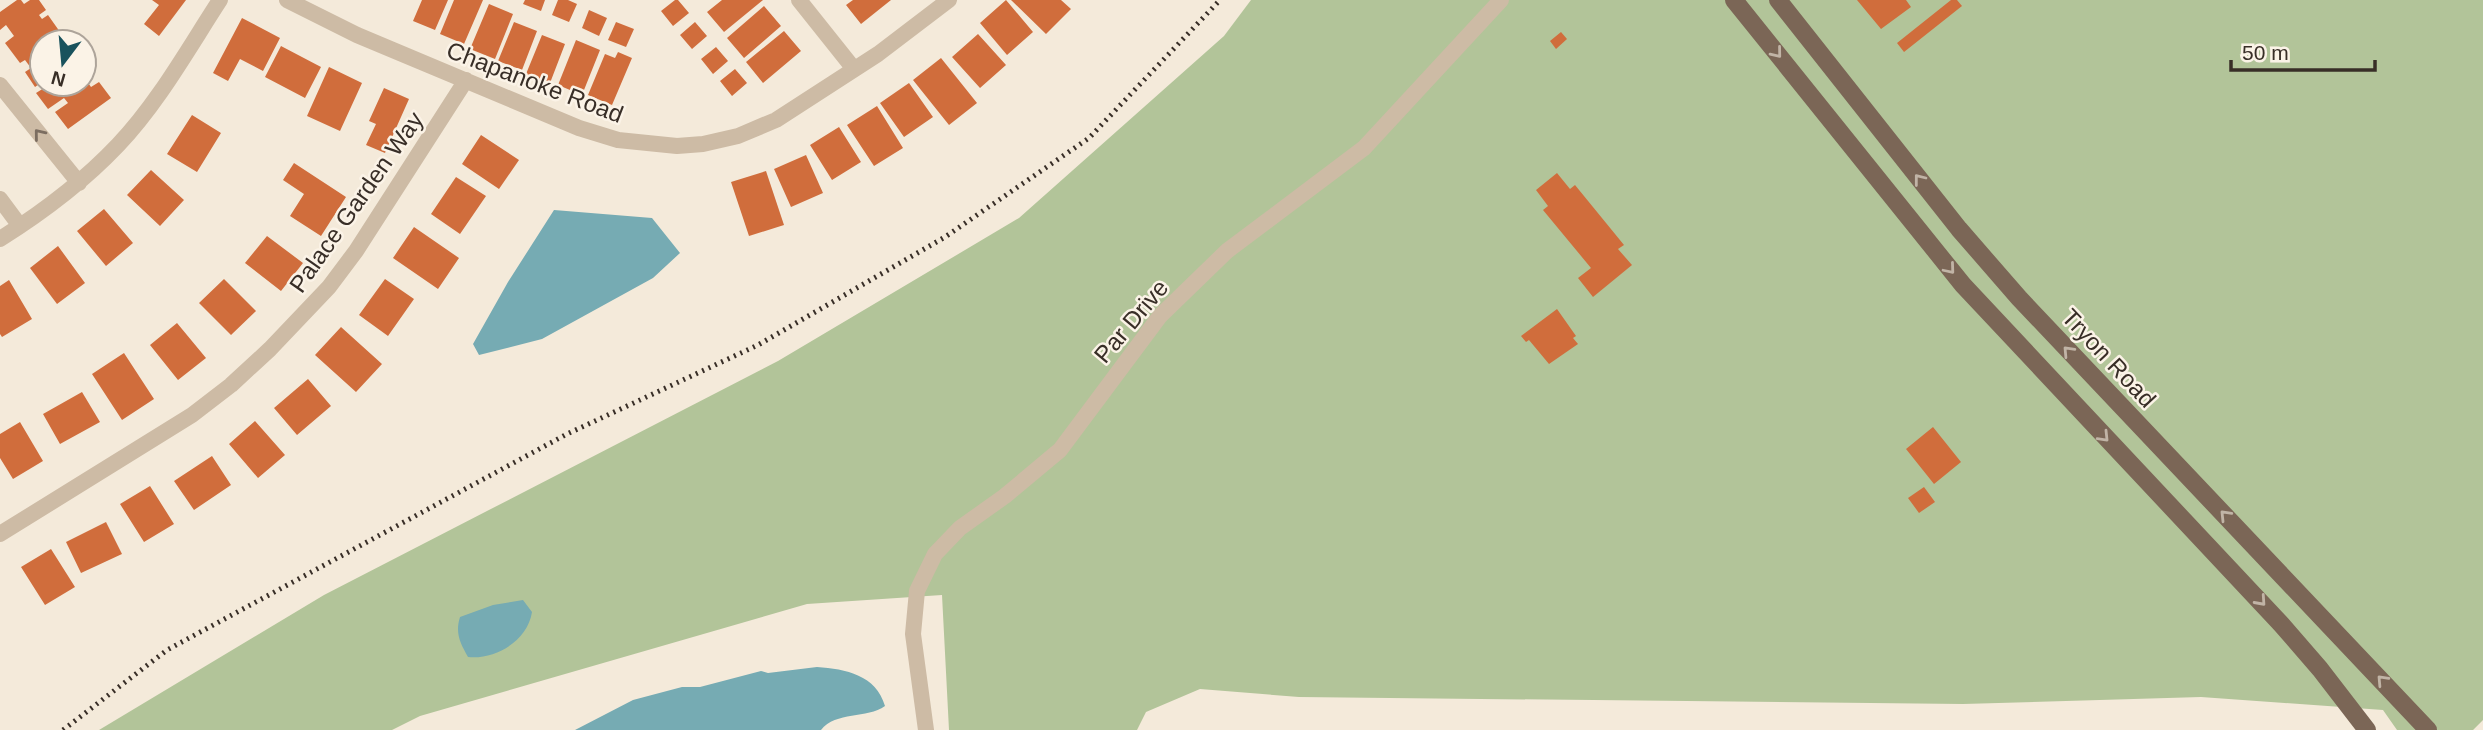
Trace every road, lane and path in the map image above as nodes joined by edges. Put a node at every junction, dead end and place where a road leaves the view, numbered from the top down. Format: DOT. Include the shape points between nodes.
graph roads {
  1 [pos="220,0"];
  2 [pos="287,0"];
  3 [pos="799,0"];
  4 [pos="949,0"];
  5 [pos="1502,0"];
  6 [pos="1734,0"];
  7 [pos="1778,0"];
  8 [pos="854,69"];
  9 [pos="466,80"];
  10 [pos="0,85"];
  11 [pos="79,183"];
  12 [pos="0,199"];
  13 [pos="20,226"];
  14 [pos="0,239"];
  15 [pos="0,534"];
  16 [pos="926,730"];
  17 [pos="2367,730"];
  18 [pos="2428,730"];
  1 -- 11 [label="street" via="146,112"];
  2 -- 9 [label="street, Chapanoke Road"];
  3 -- 8 [label="street"];
  4 -- 8 [label="street, Chapanoke Road"];
  5 -- 16 [label="street, Par Drive" via="1364,148 1227,251 1160,316 1060,450 960,528 935,554 917,590 913,634"];
  6 -- 17 [label="main road, one-way" via="1963,285 2273,615"];
  18 -- 7 [label="main road, Tryon Road, one-way" via="2001,278"];
  8 -- 9 [label="street, Chapanoke Road" via="810,100 753,130 677,146 618,140 579,128"];
  9 -- 15 [label="street, Palace Garden Way" via="356,251 270,349 192,415"];
  11 -- 10 [label="street, one-way"];
  11 -- 13 [label="street"];
  12 -- 13 [label="street"];
  13 -- 14 [label="street"];
}
